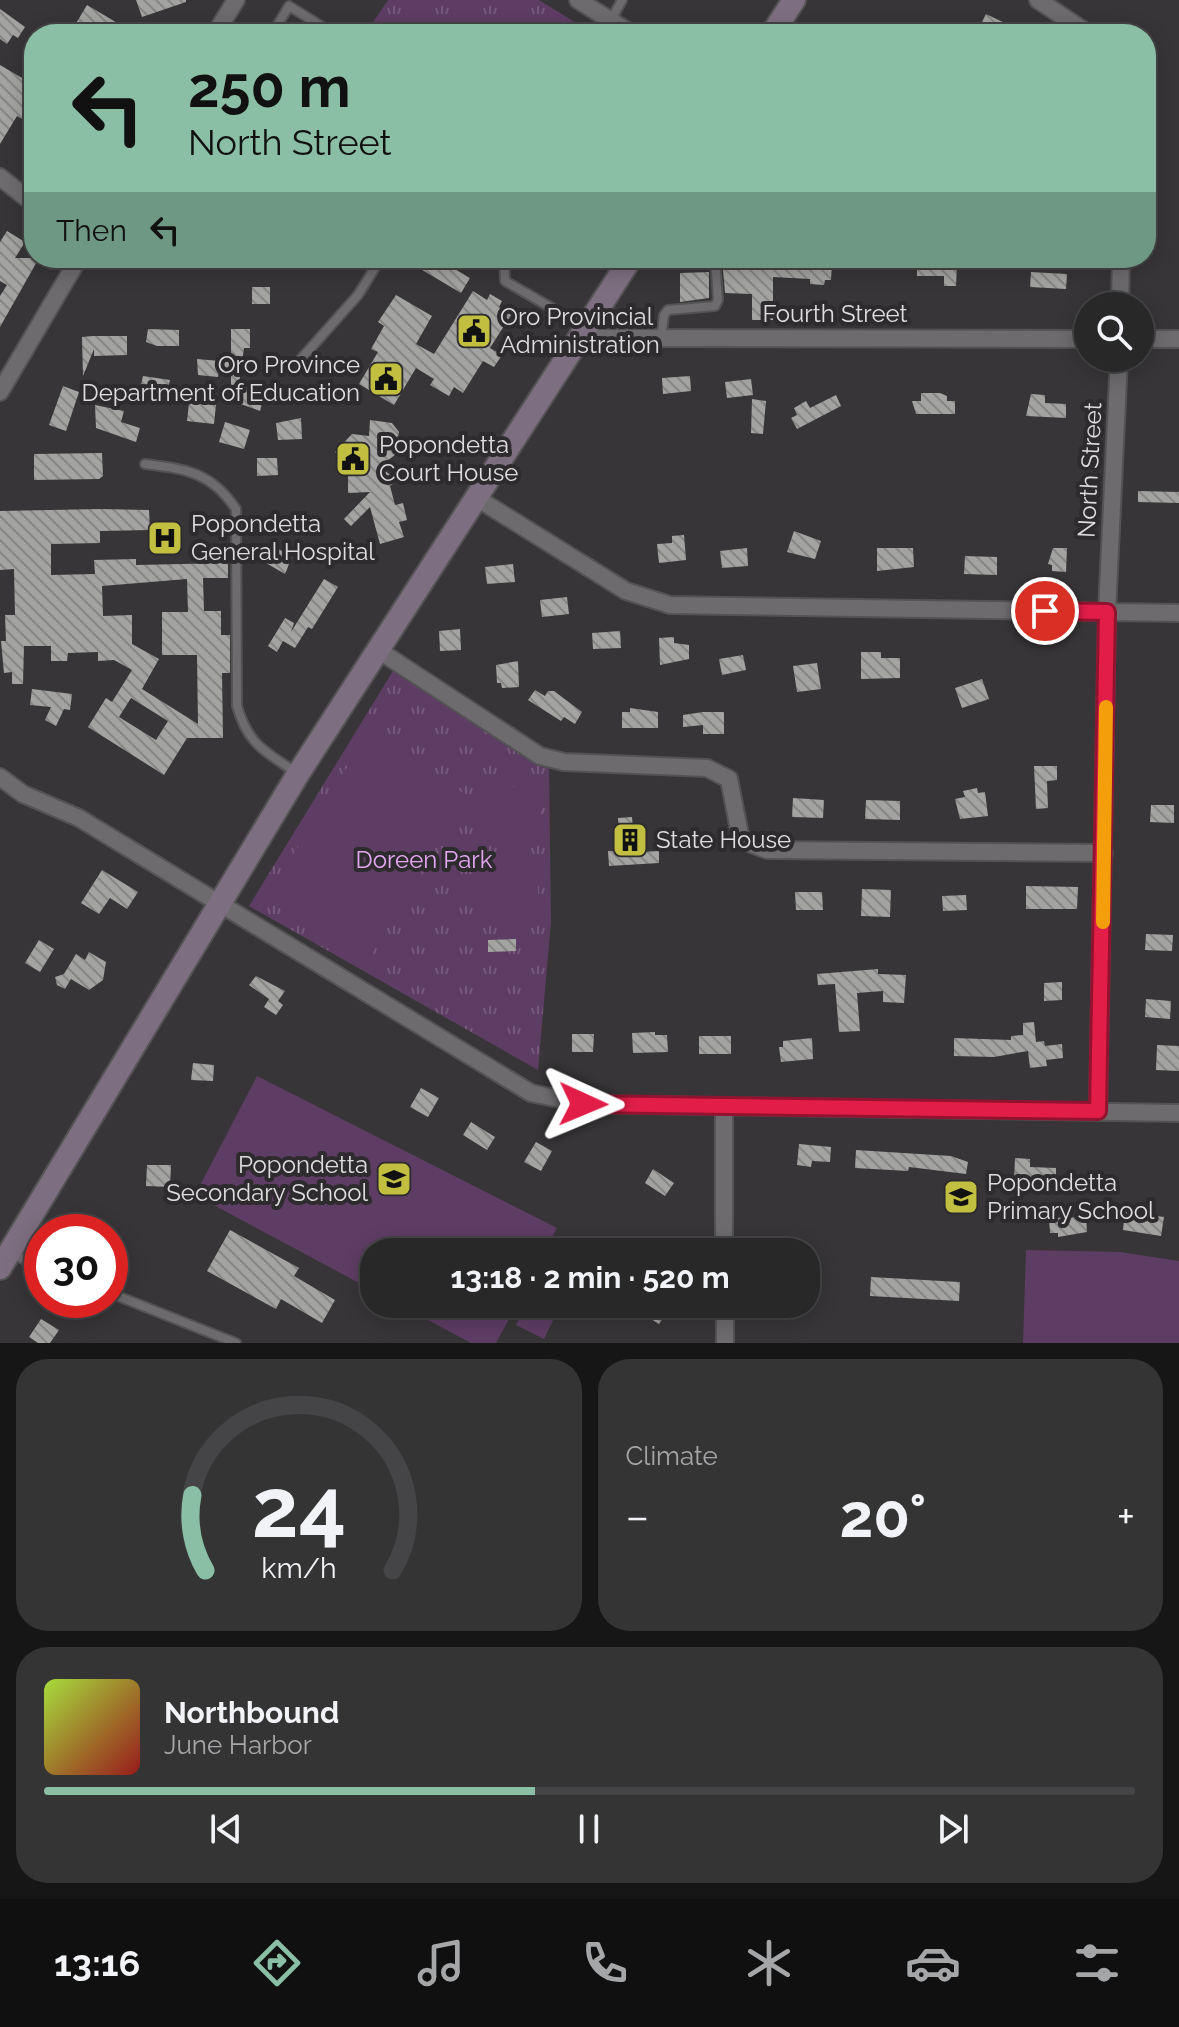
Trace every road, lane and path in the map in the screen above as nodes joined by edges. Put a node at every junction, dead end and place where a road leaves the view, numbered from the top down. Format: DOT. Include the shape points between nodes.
graph roads {
  1 [pos="236,0"];
  2 [pos="578,0"];
  3 [pos="622,0"];
  4 [pos="794,0"];
  5 [pos="1038,0"];
  6 [pos="610,20"];
  7 [pos="221,24"];
  8 [pos="278,24"];
  9 [pos="318,24"];
  10 [pos="616,24"];
  11 [pos="778,24"];
  12 [pos="1074,24"];
  13 [pos="0,177"];
  14 [pos="24,196"];
  15 [pos="73,268"];
  16 [pos="375,268"];
  17 [pos="504,268"];
  18 [pos="625,268"];
  19 [pos="716,268"];
  20 [pos="1121,268"];
  21 [pos="1120,292"];
  22 [pos="584,333"];
  23 [pos="661,338"];
  24 [pos="1074,339"];
  25 [pos="1154,339"];
  26 [pos="1179,339"];
  27 [pos="300,360"];
  28 [pos="1118,372"];
  29 [pos="0,392"];
  30 [pos="145,464"];
  31 [pos="475,497"];
  32 [pos="1107,612"];
  33 [pos="1179,613"];
  34 [pos="378,650"];
  35 [pos="298,774"];
  36 [pos="0,777"];
  37 [pos="1104,853"];
  38 [pos="221,903"];
  39 [pos="724,1107"];
  40 [pos="1098,1111"];
  41 [pos="1179,1113"];
  42 [pos="724,1238"];
  43 [pos="4,1261"];
  44 [pos="24,1264"];
  45 [pos="128,1300"];
  46 [pos="725,1318"];
  47 [pos="236,1343"];
  48 [pos="725,1343"];
  1 -- 7 [label="street"];
  2 -- 6 [label="street"];
  3 -- 6 [label="lane"];
  4 -- 11 [label="main road"];
  5 -- 12 [label="street"];
  6 -- 10 [label="street"];
  8 -- 9 [label="lane" via="289,6"];
  13 -- 14 [label="street"];
  15 -- 29 [label="street"];
  16 -- 27 [label="lane" via="358,295"];
  17 -- 22 [label="lane" via="505,281"];
  18 -- 22 [label="main road"];
  19 -- 23 [label="lane" via="715,306 668,310"];
  20 -- 21 [label="street"];
  22 -- 23 [label="street, Fourth Street"];
  22 -- 31 [label="main road"];
  23 -- 24 [label="street, Fourth Street"];
  25 -- 26 [label="street"];
  28 -- 32 [label="street, North Street"];
  30 -- 35 [label="lane" via="192,470 236,509 237,706 254,744"];
  31 -- 32 [label="street" via="626,591 670,605"];
  31 -- 34 [label="main road"];
  32 -- 33 [label="street"];
  32 -- 37 [label="street, North Street"];
  34 -- 35 [label="main road"];
  34 -- 37 [label="street" via="540,756 564,762 707,768 729,779 741,840 767,850"];
  35 -- 38 [label="main road"];
  36 -- 38 [label="street"];
  37 -- 40 [label="street, North Street"];
  38 -- 39 [label="street" via="531,1093 583,1104"];
  38 -- 43 [label="main road"];
  39 -- 40 [label="street"];
  39 -- 42 [label="street"];
  40 -- 41 [label="street"];
  43 -- 44 [label="lane"];
  45 -- 47 [label="lane"];
  46 -- 48 [label="street"];
}
